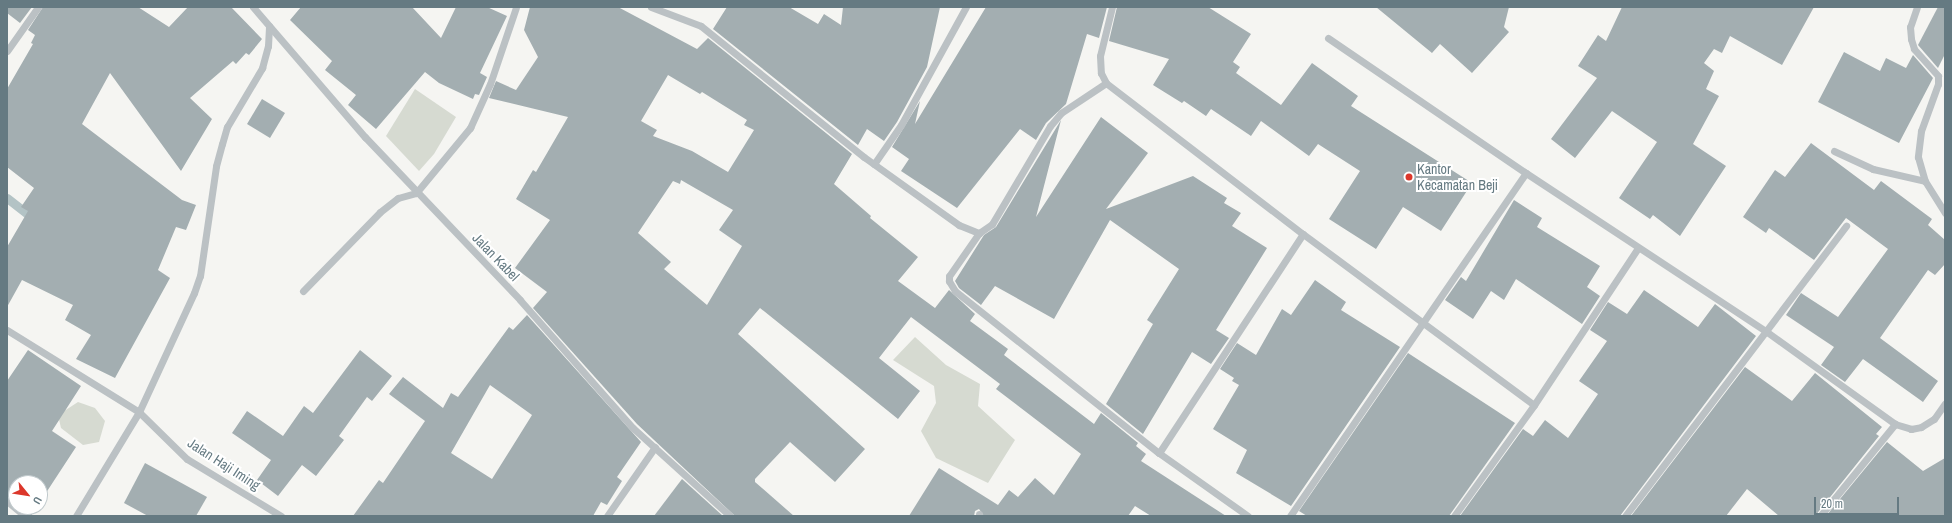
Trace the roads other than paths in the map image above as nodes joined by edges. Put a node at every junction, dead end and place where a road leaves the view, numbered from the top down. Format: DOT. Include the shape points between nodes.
graph roads {
  1 [pos="38,7"];
  2 [pos="253,7"];
  3 [pos="516,7"];
  4 [pos="651,7"];
  5 [pos="966,7"];
  6 [pos="1112,7"];
  7 [pos="1917,7"];
  8 [pos="270,26"];
  9 [pos="1328,38"];
  10 [pos="7,50"];
  11 [pos="1106,83"];
  12 [pos="1834,151"];
  13 [pos="874,164"];
  14 [pos="1526,173"];
  15 [pos="1925,181"];
  16 [pos="416,193"];
  17 [pos="1945,213"];
  18 [pos="1846,226"];
  19 [pos="978,233"];
  20 [pos="1303,234"];
  21 [pos="1638,248"];
  22 [pos="303,291"];
  23 [pos="1423,322"];
  24 [pos="7,330"];
  25 [pos="1767,332"];
  26 [pos="1945,403"];
  27 [pos="1534,405"];
  28 [pos="139,412"];
  29 [pos="1895,424"];
  30 [pos="655,447"];
  31 [pos="1159,453"];
  32 [pos="7,501"];
  33 [pos="25,516"];
  34 [pos="76,516"];
  35 [pos="281,516"];
  36 [pos="607,516"];
  37 [pos="730,516"];
  38 [pos="1248,516"];
  39 [pos="1290,516"];
  40 [pos="1454,516"];
  41 [pos="1625,516"];
  42 [pos="1820,516"];
  1 -- 10 [label="street"];
  2 -- 8 [label="street, Jalan Kabel"];
  3 -- 16 [label="street" via="490,84 470,128"];
  4 -- 13 [label="street" via="701,26"];
  5 -- 13 [label="street" via="912,106"];
  6 -- 11 [label="street" via="1100,56 1101,73"];
  7 -- 15 [label="street" via="1910,27 1912,44 1938,76 1936,94 1921,131 1918,157"];
  8 -- 16 [label="street, Jalan Kabel"];
  8 -- 28 [label="street" via="262,68 228,127 222,144 216,166 200,276"];
  9 -- 14 [label="street"];
  11 -- 19 [label="street" via="1061,113 1050,126 992,224"];
  11 -- 20 [label="street"];
  12 -- 15 [label="street" via="1872,169"];
  13 -- 19 [label="street" via="959,225"];
  14 -- 21 [label="street"];
  14 -- 23 [label="street"];
  15 -- 17 [label="street"];
  16 -- 22 [label="street" via="398,198 380,212"];
  16 -- 30 [label="street, Jalan Kabel" via="520,300 633,428"];
  18 -- 25 [label="street"];
  19 -- 31 [label="street" via="949,276 955,291"];
  20 -- 23 [label="street"];
  20 -- 31 [label="street"];
  21 -- 25 [label="street"];
  21 -- 27 [label="street"];
  23 -- 27 [label="street"];
  23 -- 39 [label="street"];
  24 -- 28 [label="street, Jalan Haji Iming"];
  25 -- 29 [label="street"];
  25 -- 41 [label="street"];
  26 -- 29 [label="street" via="1934,419 1922,427 1911,429"];
  27 -- 40 [label="street"];
  28 -- 34 [label="street"];
  28 -- 35 [label="street, Jalan Haji Iming" via="187,459"];
  29 -- 42 [label="street"];
  30 -- 36 [label="street"];
  30 -- 37 [label="street, Jalan Kabel"];
  31 -- 38 [label="street"];
  32 -- 33 [label="street"];
}
